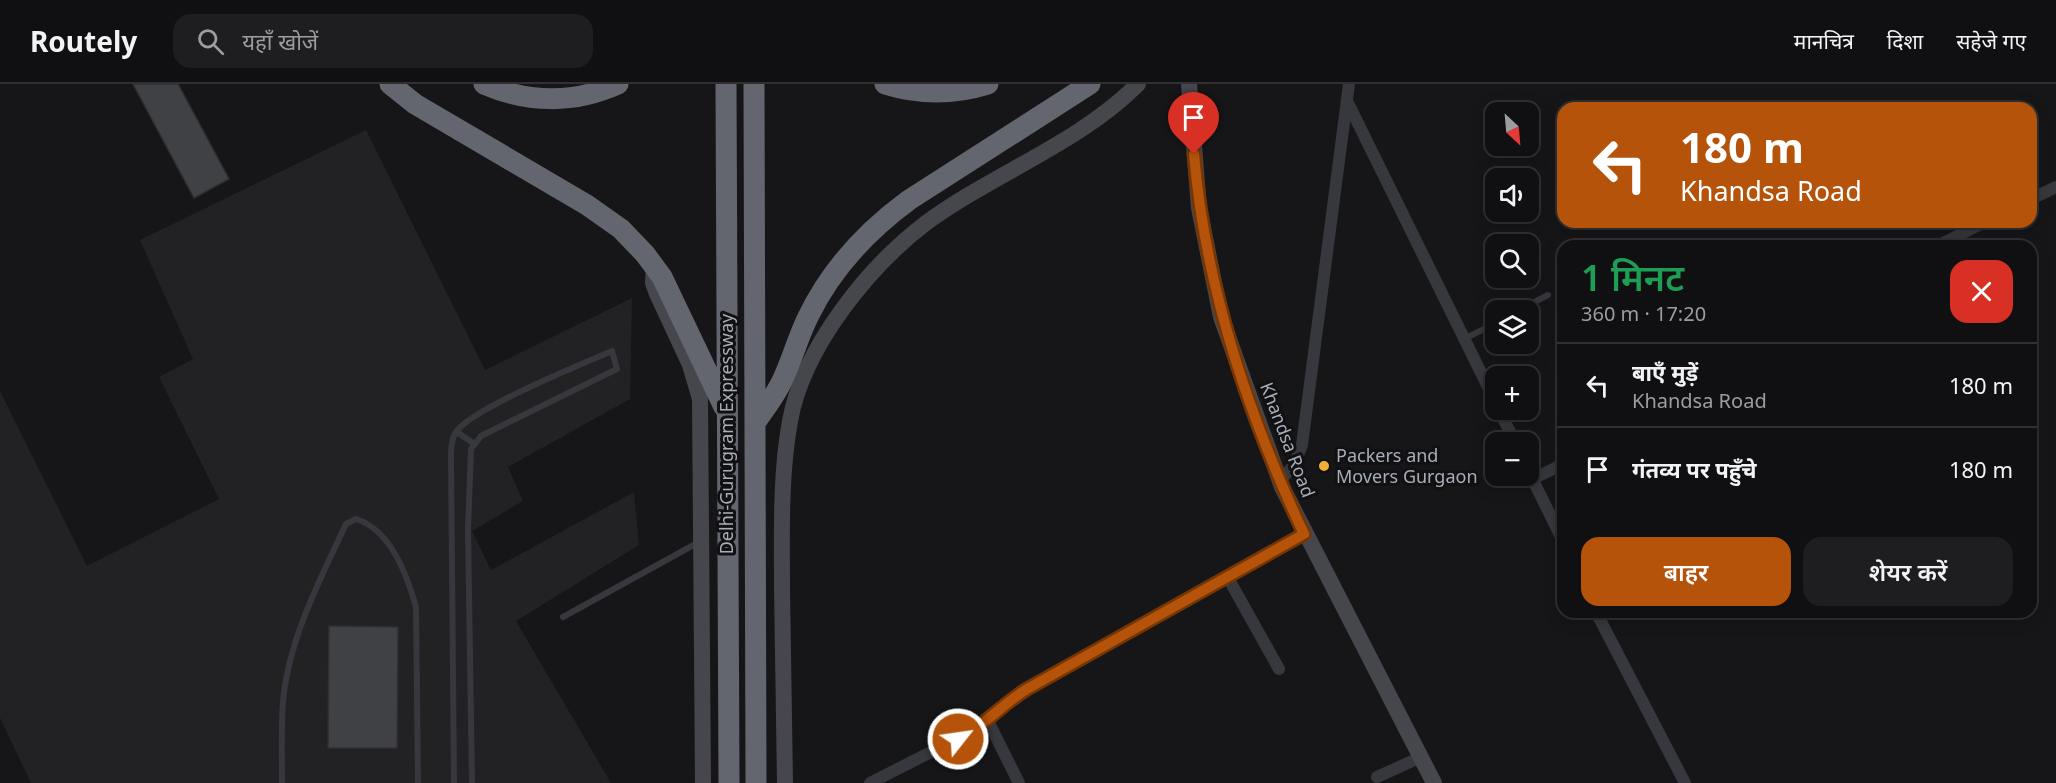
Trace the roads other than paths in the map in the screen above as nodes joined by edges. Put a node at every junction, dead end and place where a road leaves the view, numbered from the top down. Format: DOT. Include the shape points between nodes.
graph roads {
  1 [pos="390,84"];
  2 [pos="484,84"];
  3 [pos="618,84"];
  4 [pos="726,84"];
  5 [pos="754,84"];
  6 [pos="885,84"];
  7 [pos="988,84"];
  8 [pos="1090,84"];
  9 [pos="1138,84"];
  10 [pos="1189,84"];
  11 [pos="1349,84"];
  12 [pos="1347,101"];
  13 [pos="2056,187"];
  14 [pos="2037,196"];
  15 [pos="1973,228"];
  16 [pos="1949,240"];
  17 [pos="654,266"];
  18 [pos="1548,295"];
  19 [pos="1538,300"];
  20 [pos="1485,328"];
  21 [pos="1464,339"];
  22 [pos="1485,381"];
  23 [pos="727,413"];
  24 [pos="755,424"];
  25 [pos="457,432"];
  26 [pos="473,443"];
  27 [pos="1557,466"];
  28 [pos="1539,472"];
  29 [pos="1280,481"];
  30 [pos="1536,486"];
  31 [pos="1557,529"];
  32 [pos="1304,534"];
  33 [pos="701,540"];
  34 [pos="1227,576"];
  35 [pos="563,617"];
  36 [pos="1599,618"];
  37 [pos="1279,669"];
  38 [pos="988,721"];
  39 [pos="1421,757"];
  40 [pos="1377,777"];
  41 [pos="282,783"];
  42 [pos="418,783"];
  43 [pos="454,783"];
  44 [pos="472,783"];
  45 [pos="703,783"];
  46 [pos="729,783"];
  47 [pos="756,783"];
  48 [pos="785,783"];
  49 [pos="870,783"];
  50 [pos="1019,783"];
  51 [pos="1434,783"];
  52 [pos="1685,783"];
  1 -- 17 [label="highway" via="415,104 587,205 621,229"];
  2 -- 3 [label="highway" via="519,96 559,99 585,96"];
  4 -- 23 [label="highway, Delhi-Gurugram Expressway"];
  5 -- 24 [label="highway, Delhi-Gurugram Expressway"];
  6 -- 7 [label="highway" via="934,93"];
  8 -- 24 [label="highway" via="909,200 856,245 808,316 782,382"];
  9 -- 48 [label="main road" via="1064,140 950,207 914,233 845,306 825,333 790,420 782,507"];
  10 -- 29 [label="main road, Khandsa Road" via="1199,208 1221,317"];
  11 -- 12 [label="street"];
  12 -- 21 [label="street"];
  12 -- 29 [label="street" via="1302,445 1294,465"];
  13 -- 14 [label="street"];
  15 -- 16 [label="street"];
  17 -- 23 [label="highway"];
  17 -- 33 [label="main road" via="653,284 690,365 700,399"];
  18 -- 19 [label="lane"];
  20 -- 21 [label="lane"];
  21 -- 22 [label="street"];
  23 -- 46 [label="highway, Delhi-Gurugram Expressway"];
  24 -- 47 [label="highway, Delhi-Gurugram Expressway"];
  25 -- 26 [label="lane"];
  25 -- 26 [label="lane" via="465,423 537,384 612,351 617,369 542,404"];
  25 -- 43 [label="lane" via="451,459"];
  26 -- 44 [label="lane" via="468,530"];
  27 -- 28 [label="street"];
  29 -- 32 [label="main road, Khandsa Road"];
  30 -- 31 [label="street"];
  32 -- 34 [label="street"];
  32 -- 39 [label="main road, Khandsa Road"];
  33 -- 35 [label="lane"];
  33 -- 45 [label="main road"];
  34 -- 37 [label="street"];
  34 -- 38 [label="street" via="1030,687"];
  36 -- 52 [label="street"];
  38 -- 49 [label="street"];
  38 -- 50 [label="street"];
  39 -- 40 [label="street"];
  39 -- 51 [label="main road, Khandsa Road"];
  41 -- 42 [label="lane" via="283,699 295,647 311,599 346,524 356,519 374,526 392,550 416,607"];
}
